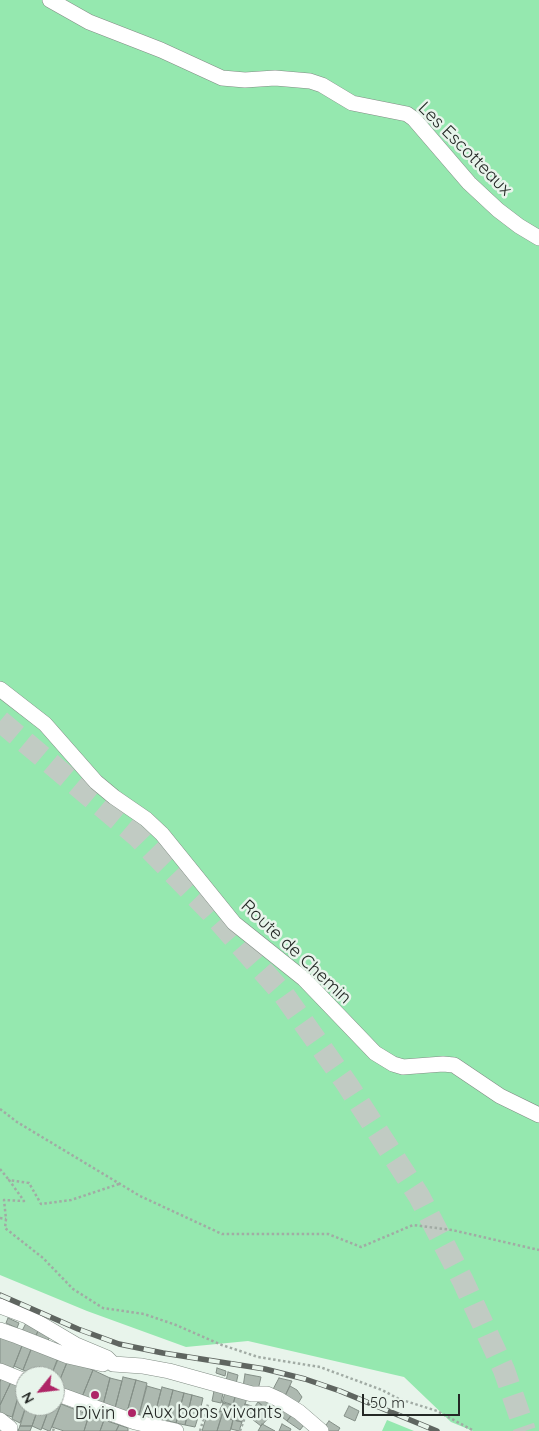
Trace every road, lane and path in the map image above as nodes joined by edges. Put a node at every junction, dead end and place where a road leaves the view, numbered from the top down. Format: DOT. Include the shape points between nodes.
graph roads {
  1 [pos="50,0"];
  2 [pos="539,238"];
  3 [pos="0,690"];
  4 [pos="0,1110"];
  5 [pos="539,1115"];
  6 [pos="0,1169"];
  7 [pos="9,1180"];
  8 [pos="119,1184"];
  9 [pos="0,1218"];
  10 [pos="6,1219"];
  11 [pos="539,1250"];
  12 [pos="0,1306"];
  13 [pos="0,1330"];
  14 [pos="113,1364"];
  15 [pos="0,1371"];
  16 [pos="15,1376"];
  17 [pos="65,1397"];
  18 [pos="208,1404"];
  19 [pos="245,1417"];
  20 [pos="0,1420"];
  21 [pos="9,1431"];
  22 [pos="176,1431"];
  23 [pos="200,1431"];
  24 [pos="240,1431"];
  25 [pos="321,1431"];
  26 [pos="474,1431"];
  1 -- 2 [label="street, Les Escotteaux" via="89,22 222,78 310,81 352,103 406,114 414,119 469,183 498,210"];
  3 -- 5 [label="street, Route de Chemin" via="46,724 96,782 162,834 234,922 304,979 375,1053 403,1067 454,1065 500,1096"];
  4 -- 8 [label="path"];
  6 -- 7 [label="path"];
  7 -- 8 [label="path" via="29,1183 41,1204 71,1200"];
  7 -- 10 [label="path" via="24,1201 4,1200"];
  8 -- 11 [label="path" via="222,1234 328,1234 361,1247 412,1225 452,1230"];
  9 -- 10 [label="path"];
  10 -- 26 [label="path" via="4,1228 43,1258 73,1289 102,1308 144,1314 258,1357 320,1367 437,1411"];
  12 -- 14 [label="street" via="28,1316"];
  13 -- 14 [label="street" via="68,1356"];
  14 -- 25 [label="street" via="169,1371 252,1394 267,1394 294,1408"];
  15 -- 16 [label="street"];
  17 -- 22 [label="street" via="135,1422"];
  18 -- 23 [label="path"];
  19 -- 24 [label="path"];
  20 -- 21 [label="street" via="10,1428"];
}
